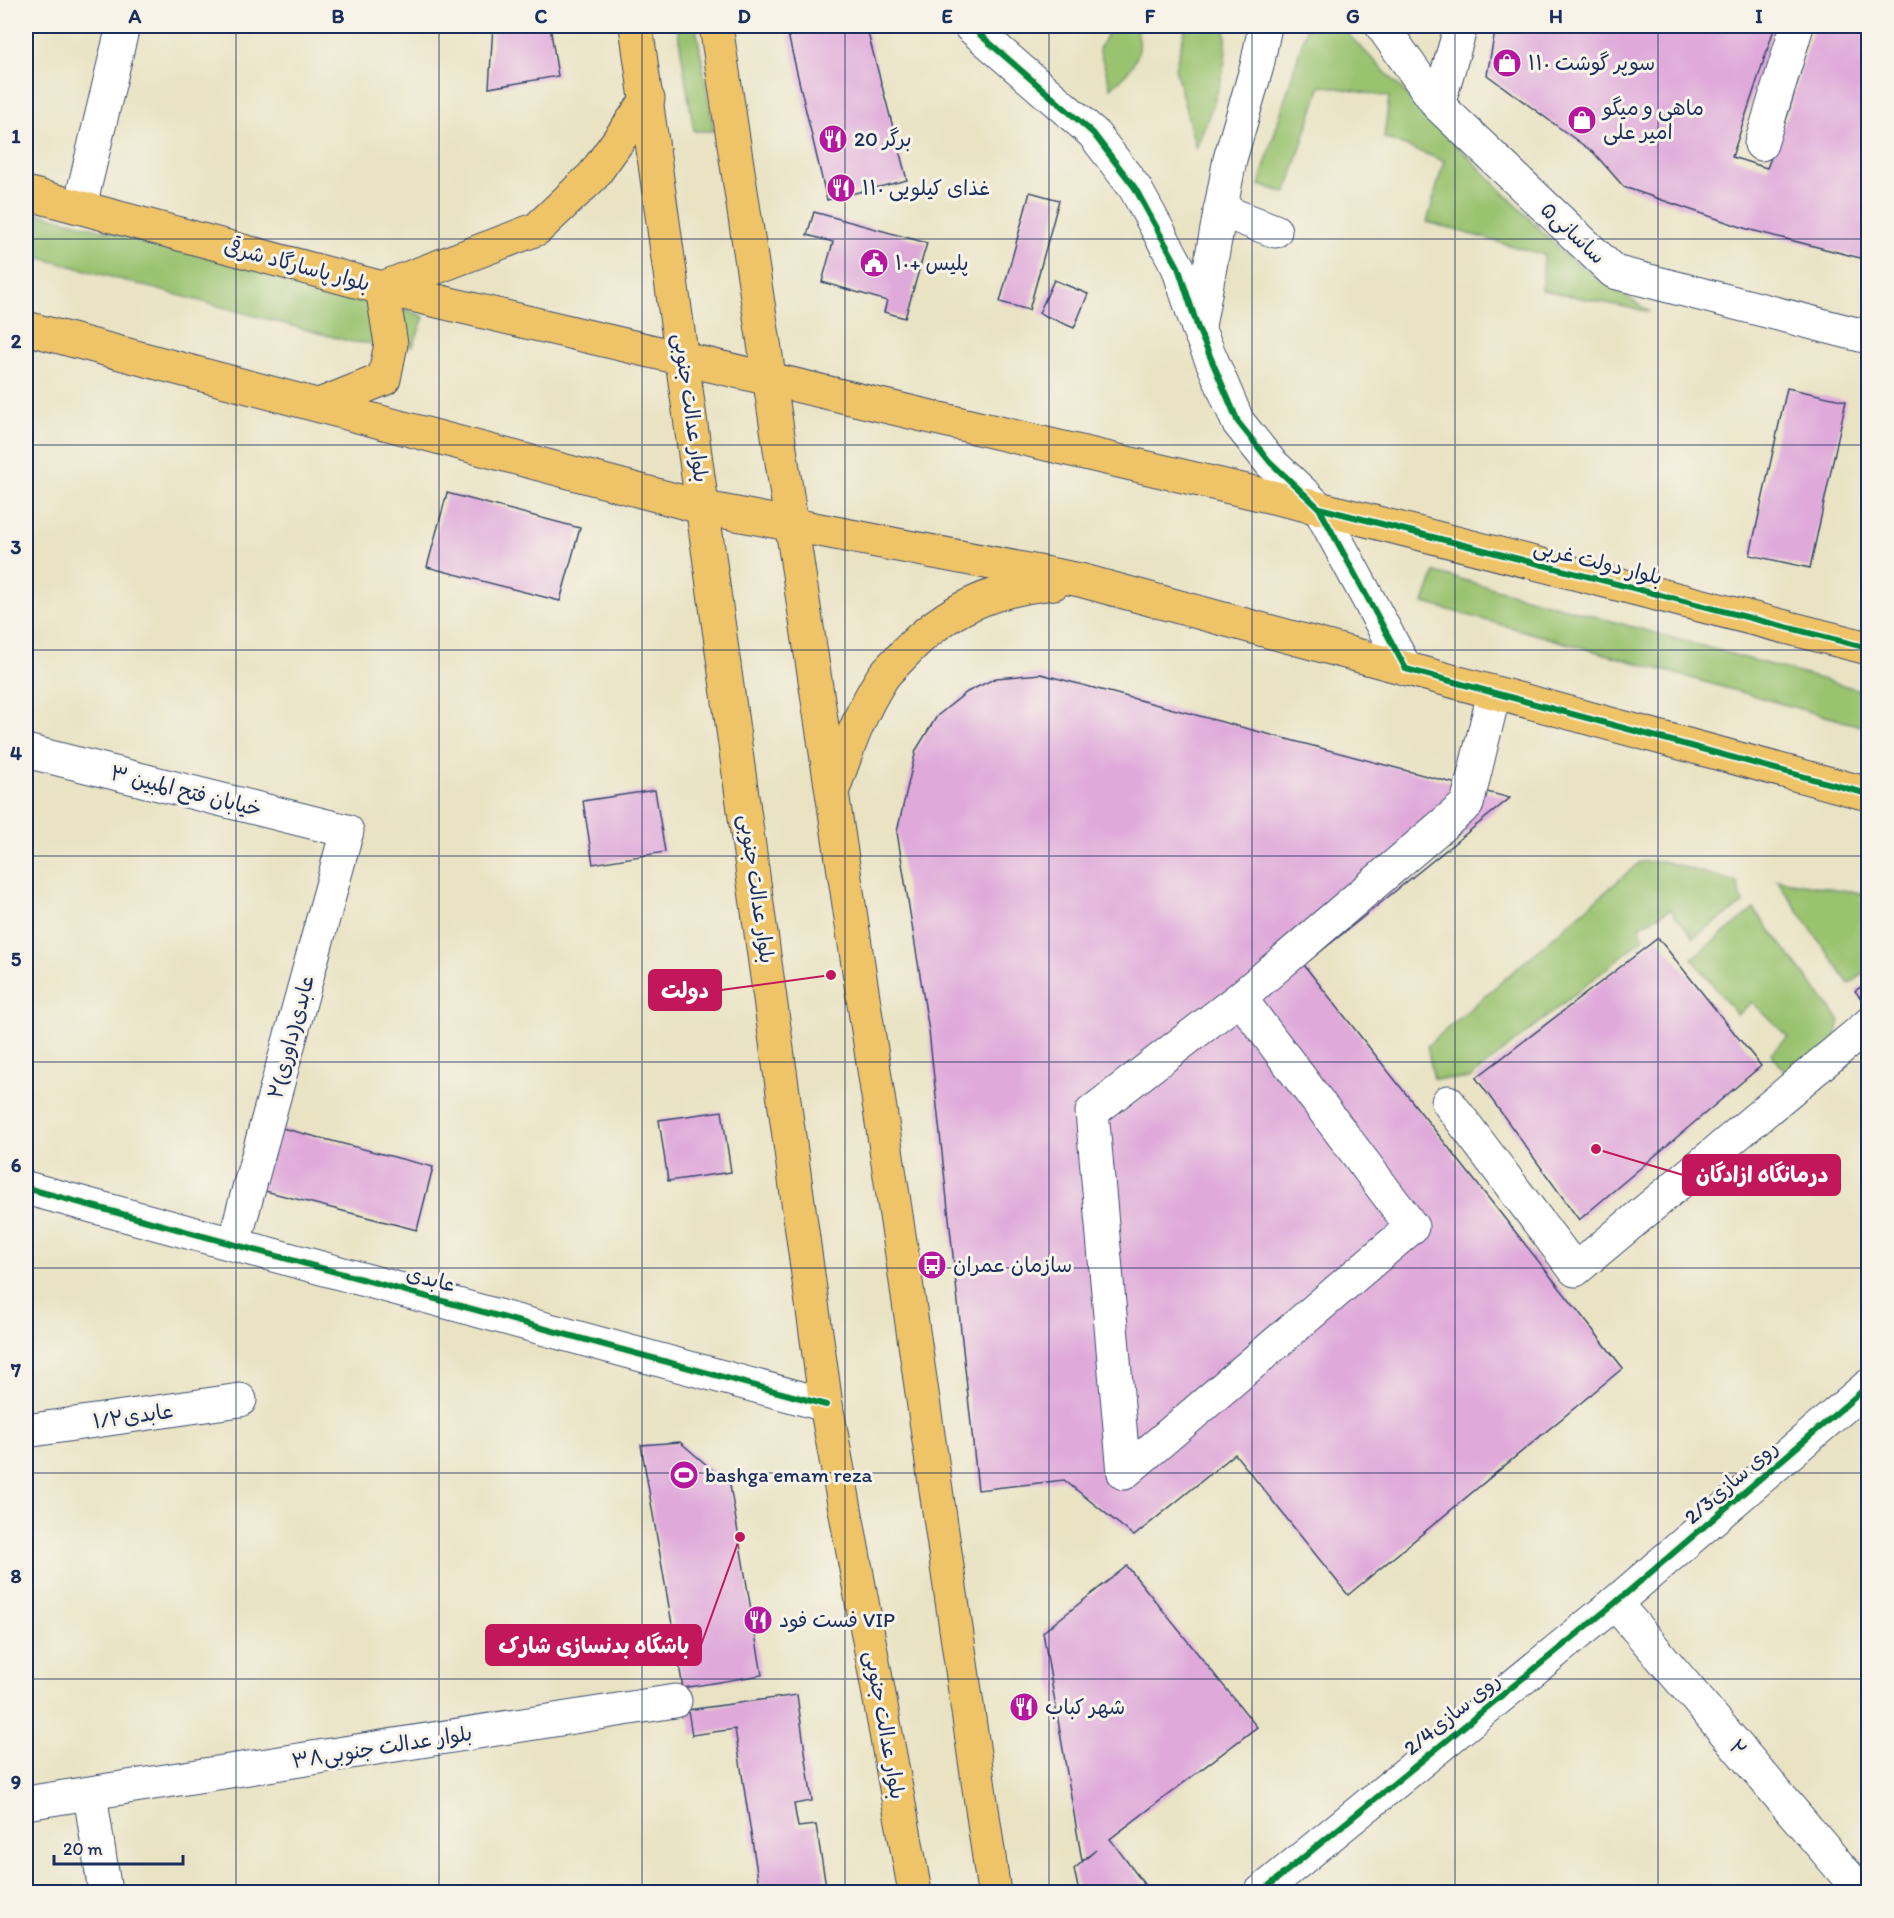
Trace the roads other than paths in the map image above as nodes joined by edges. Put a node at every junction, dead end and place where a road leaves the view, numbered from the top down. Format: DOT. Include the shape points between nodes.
graph roads {
  1 [pos="123,26"];
  2 [pos="636,26"];
  3 [pos="716,26"];
  4 [pos="970,26"];
  5 [pos="1265,26"];
  6 [pos="1382,26"];
  7 [pos="1461,26"];
  8 [pos="1797,26"];
  9 [pos="648,99"];
  10 [pos="1438,105"];
  11 [pos="1761,144"];
  12 [pos="26,193"];
  13 [pos="80,206"];
  14 [pos="1220,210"];
  15 [pos="1275,231"];
  16 [pos="382,288"];
  17 [pos="26,328"];
  18 [pos="1198,328"];
  19 [pos="1869,337"];
  20 [pos="684,359"];
  21 [pos="770,378"];
  22 [pos="319,405"];
  23 [pos="705,508"];
  24 [pos="1319,508"];
  25 [pos="792,525"];
  26 [pos="1080,580"];
  27 [pos="1869,648"];
  28 [pos="1406,669"];
  29 [pos="1494,693"];
  30 [pos="26,751"];
  31 [pos="832,793"];
  32 [pos="1869,794"];
  33 [pos="347,831"];
  34 [pos="1240,998"];
  35 [pos="1869,1025"];
  36 [pos="1448,1102"];
  37 [pos="26,1188"];
  38 [pos="234,1243"];
  39 [pos="1869,1386"];
  40 [pos="240,1400"];
  41 [pos="826,1405"];
  42 [pos="26,1431"];
  43 [pos="1615,1603"];
  44 [pos="675,1701"];
  45 [pos="90,1794"];
  46 [pos="26,1803"];
  47 [pos="105,1893"];
  48 [pos="915,1893"];
  49 [pos="993,1893"];
  50 [pos="1261,1893"];
  51 [pos="1861,1893"];
  1 -- 13 [label="street"];
  2 -- 9 [label="main road, بلوار عدالت جنوبی"];
  3 -- 21 [label="main road"];
  4 -- 18 [label="street" via="1093,133 1128,179 1178,267"];
  5 -- 14 [label="street"];
  6 -- 10 [label="street, ۵ساسانی"];
  7 -- 10 [label="street"];
  8 -- 11 [label="street"];
  9 -- 16 [label="main road, بلوار پاسارگاد شرقی" via="593,176 537,229"];
  9 -- 20 [label="main road, بلوار عدالت جنوبی"];
  10 -- 19 [label="street, ۵ساسانی" via="1614,272"];
  12 -- 13 [label="main road, بلوار پاسارگاد شرقی"];
  13 -- 16 [label="main road, بلوار پاسارگاد شرقی"];
  14 -- 15 [label="street"];
  14 -- 18 [label="street"];
  16 -- 20 [label="main road, بلوار دولت غربی"];
  16 -- 22 [label="main road" via="391,344 384,379"];
  17 -- 22 [label="main road"];
  18 -- 24 [label="street" via="1238,422 1270,462"];
  20 -- 21 [label="main road, بلوار دولت غربی"];
  20 -- 23 [label="main road, بلوار عدالت جنوبی"];
  21 -- 24 [label="main road, بلوار دولت غربی"];
  21 -- 25 [label="main road"];
  22 -- 23 [label="main road"];
  23 -- 25 [label="main road"];
  23 -- 41 [label="main road, بلوار عدالت جنوبی"];
  24 -- 27 [label="main road, بلوار دولت غربی"];
  24 -- 28 [label="street"];
  25 -- 26 [label="main road"];
  25 -- 31 [label="main road"];
  26 -- 28 [label="main road"];
  26 -- 31 [label="main road" via="1024,586 977,600 927,629 883,676 855,727"];
  28 -- 29 [label="main road"];
  29 -- 32 [label="main road"];
  29 -- 34 [label="street" via="1467,804"];
  30 -- 33 [label="street, خیابان فتح المبین ۳"];
  31 -- 49 [label="main road"];
  33 -- 38 [label="street, ۲عابدی(داوری)"];
  34 -- 34 [label="street" via="1092,1112 1124,1473 1412,1227"];
  35 -- 36 [label="street" via="1575,1270"];
  37 -- 38 [label="street, عابدی"];
  38 -- 41 [label="street, عابدی"];
  39 -- 43 [label="street, روی سازی2/3"];
  40 -- 42 [label="street, عابدی۱/۲"];
  41 -- 48 [label="main road, بلوار عدالت جنوبی"];
  43 -- 50 [label="street, روی سازی2/4"];
  43 -- 51 [label="street, ۲"];
  44 -- 45 [label="street, بلوار عدالت جنوبی۳۸"];
  45 -- 46 [label="street, بلوار عدالت جنوبی۳۸"];
  45 -- 47 [label="street"];
}
